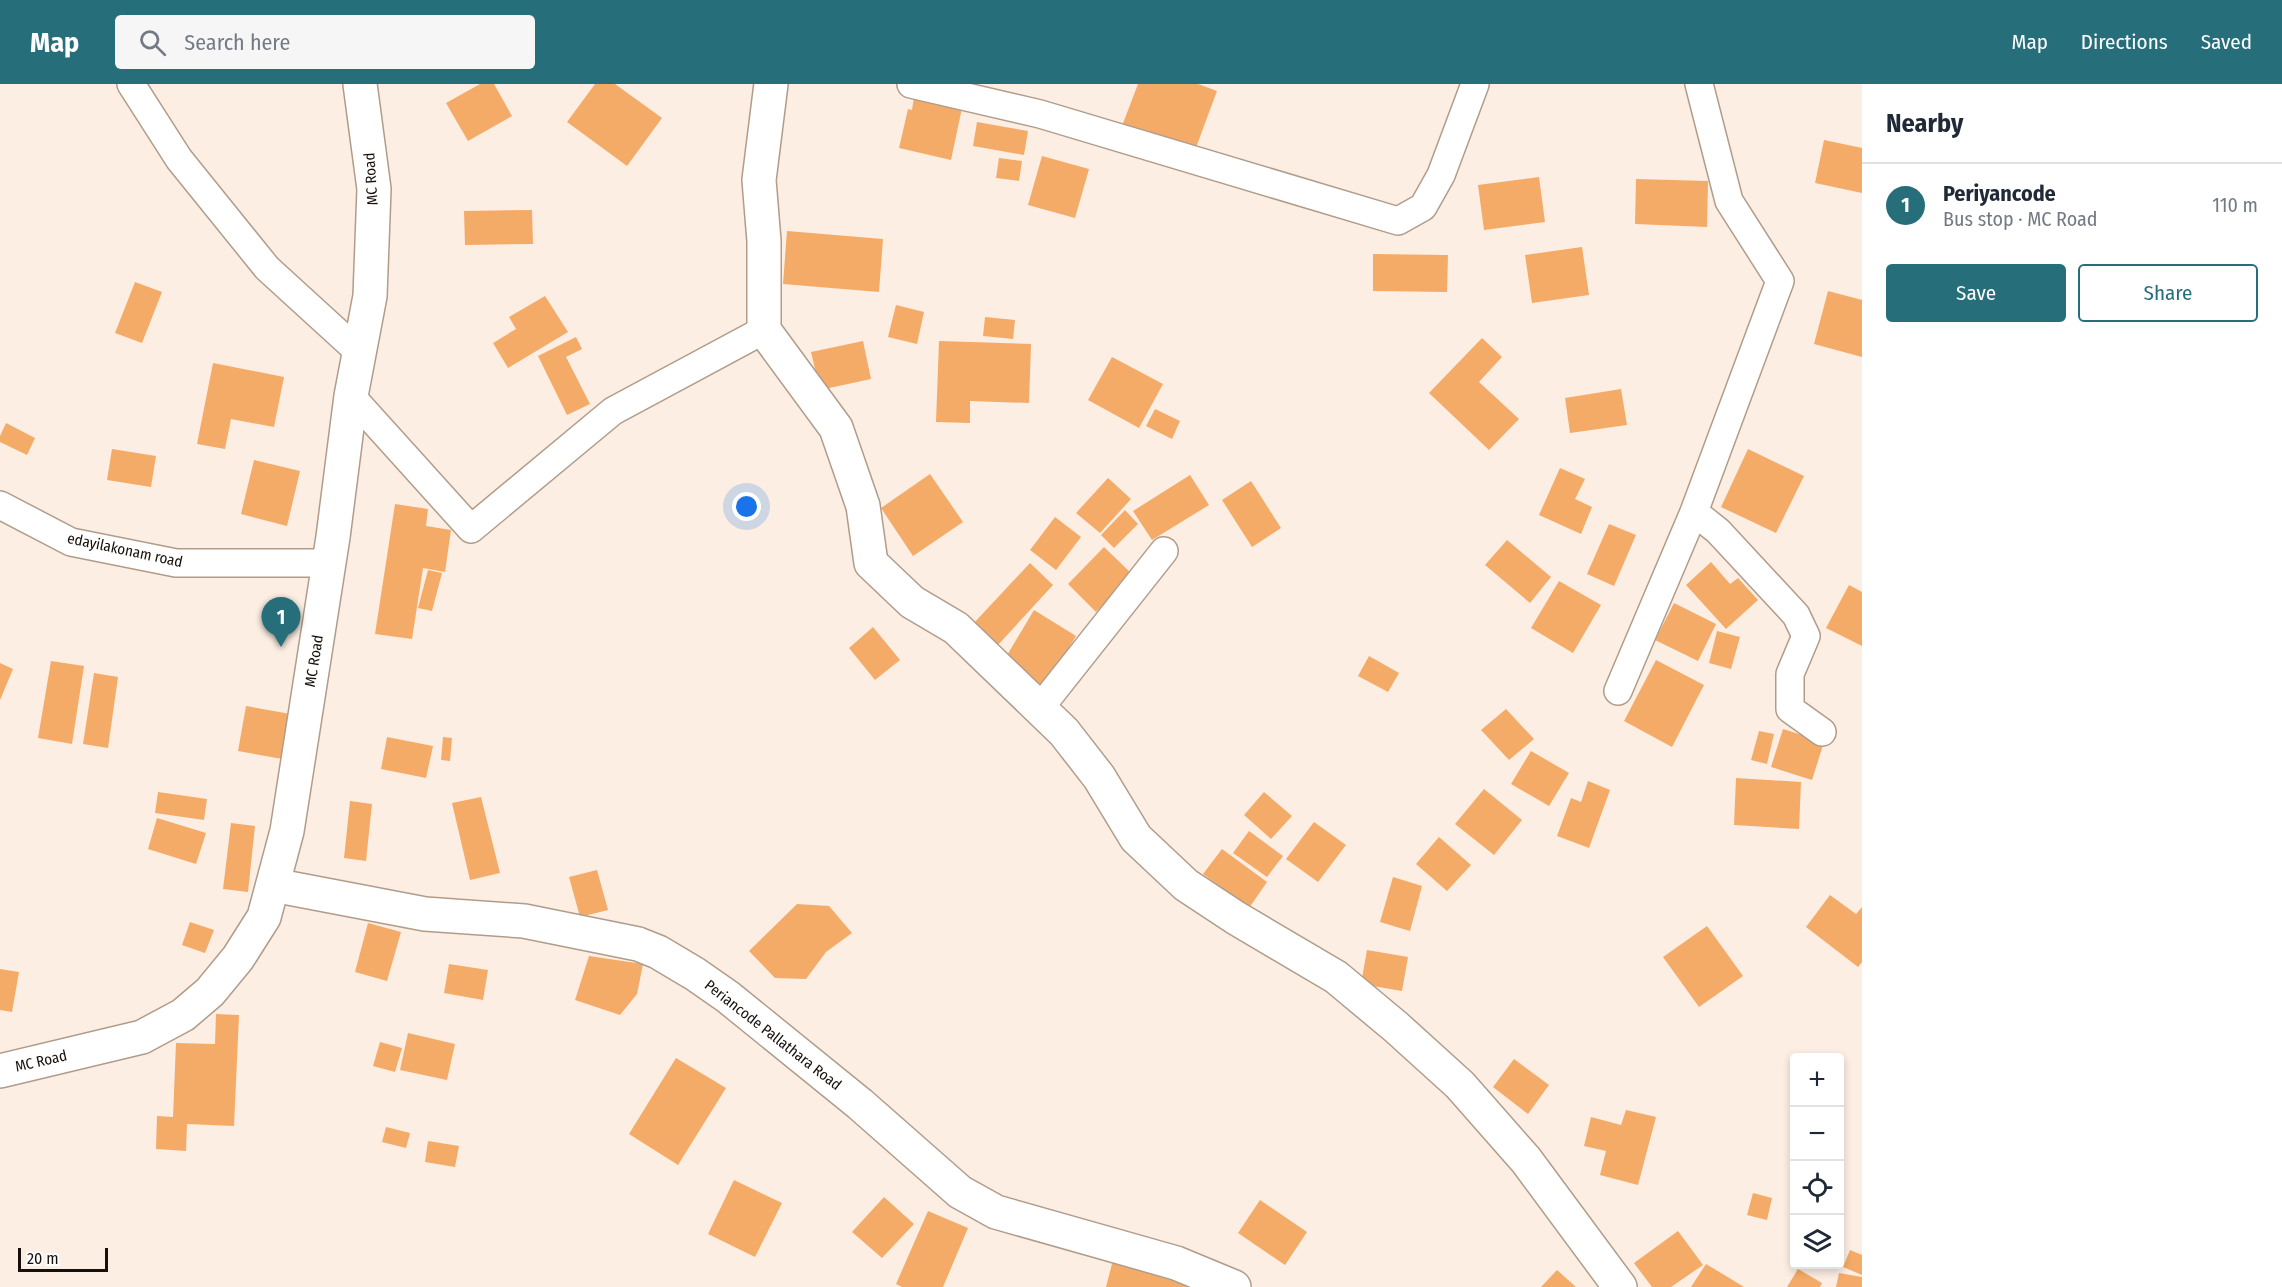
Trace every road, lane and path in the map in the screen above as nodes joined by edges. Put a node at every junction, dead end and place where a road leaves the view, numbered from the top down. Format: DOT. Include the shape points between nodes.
graph roads {
  1 [pos="131,84"];
  2 [pos="360,84"];
  3 [pos="771,84"];
  4 [pos="911,84"];
  5 [pos="1475,84"];
  6 [pos="1699,84"];
  7 [pos="764,330"];
  8 [pos="359,352"];
  9 [pos="351,396"];
  10 [pos="0,505"];
  11 [pos="1694,512"];
  12 [pos="1164,551"];
  13 [pos="329,563"];
  14 [pos="1618,691"];
  15 [pos="1039,709"];
  16 [pos="1822,732"];
  17 [pos="273,885"];
  18 [pos="0,1071"];
  19 [pos="1234,1287"];
  20 [pos="1620,1287"];
  1 -- 8 [label="street" via="179,159 267,268"];
  2 -- 8 [label="main road, MC Road" via="374,189 370,296"];
  3 -- 7 [label="main road" via="759,180"];
  4 -- 5 [label="street" via="1041,114 1398,221 1423,207 1441,175"];
  6 -- 11 [label="street" via="1729,201 1780,281"];
  7 -- 9 [label="street" via="613,411 471,529"];
  7 -- 15 [label="main road" via="836,428 863,506 871,563 912,602 956,628"];
  8 -- 9 [label="main road, MC Road"];
  9 -- 13 [label="main road, MC Road"];
  10 -- 13 [label="street, edayilakonam road" via="71,542 176,563"];
  11 -- 14 [label="street"];
  11 -- 16 [label="street" via="1718,531 1796,615 1806,636 1790,674 1790,709"];
  12 -- 15 [label="street"];
  13 -- 17 [label="main road, MC Road" via="287,831"];
  15 -- 20 [label="main road" via="1064,732 1099,777 1136,838 1186,885 1336,977 1460,1086 1526,1160"];
  17 -- 18 [label="main road, MC Road" via="264,917 238,958 210,992 183,1015 142,1036"];
  17 -- 19 [label="main road, Periancode Pallathara Road" via="425,914 524,921 638,944 658,952 728,997 860,1104 960,1192 1019,1221 1165,1260"];
}
